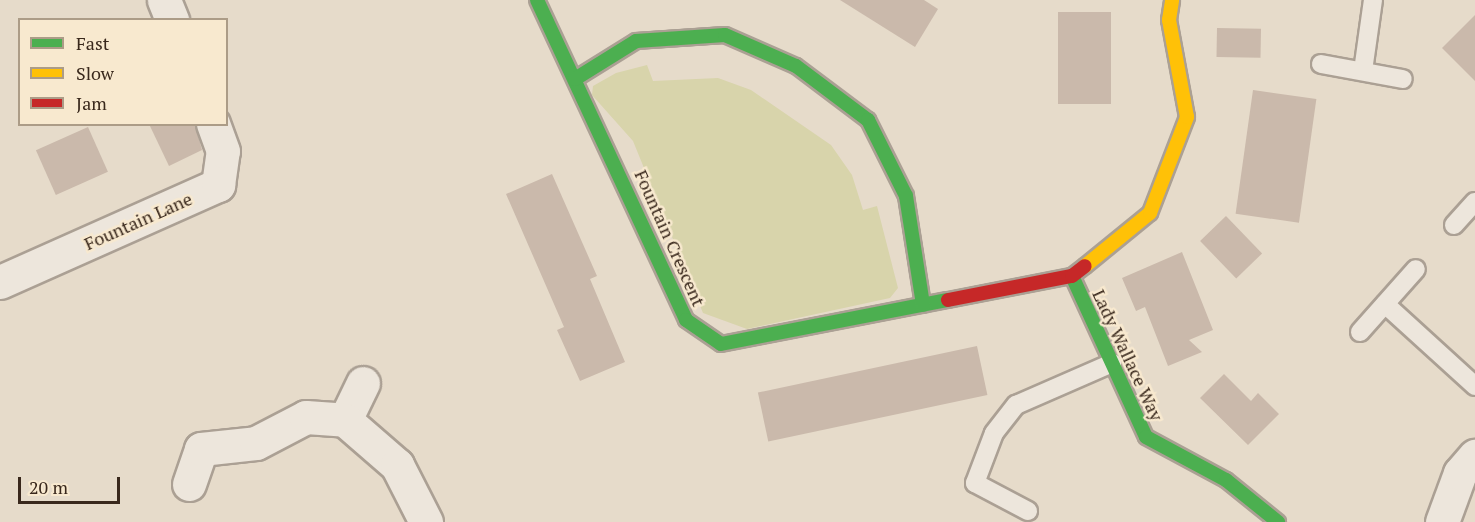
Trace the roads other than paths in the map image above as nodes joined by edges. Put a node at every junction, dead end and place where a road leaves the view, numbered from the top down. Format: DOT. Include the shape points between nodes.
graph roads {
  1 [pos="164,0"];
  2 [pos="537,0"];
  3 [pos="1172,0"];
  4 [pos="1373,0"];
  5 [pos="171,18"];
  6 [pos="1322,63"];
  7 [pos="1363,71"];
  8 [pos="575,79"];
  9 [pos="1403,79"];
  10 [pos="214,126"];
  11 [pos="1475,202"];
  12 [pos="1454,225"];
  13 [pos="1416,269"];
  14 [pos="1072,276"];
  15 [pos="0,282"];
  16 [pos="1384,304"];
  17 [pos="923,305"];
  18 [pos="1360,332"];
  19 [pos="1112,363"];
  20 [pos="363,383"];
  21 [pos="1475,386"];
  22 [pos="345,420"];
  23 [pos="1475,456"];
  24 [pos="189,484"];
  25 [pos="1028,512"];
  26 [pos="426,522"];
  27 [pos="1278,522"];
  28 [pos="1442,522"];
  1 -- 5 [label="street"];
  2 -- 8 [label="street, Fountain Crescent"];
  3 -- 14 [label="street, Fountain Crescent" via="1169,20 1187,117 1150,213"];
  4 -- 7 [label="lane"];
  6 -- 7 [label="lane"];
  7 -- 9 [label="lane"];
  8 -- 17 [label="street, Fountain Crescent" via="686,320 721,344"];
  8 -- 17 [label="street" via="636,41 725,34 796,66 868,120 906,196"];
  10 -- 15 [label="street, Fountain Lane" via="223,151 218,185"];
  11 -- 12 [label="lane"];
  13 -- 16 [label="lane"];
  14 -- 17 [label="street, Fountain Crescent"];
  14 -- 19 [label="street, Lady Wallace Way"];
  16 -- 18 [label="lane"];
  16 -- 21 [label="lane"];
  19 -- 25 [label="lane" via="1016,405 994,433 975,483"];
  19 -- 27 [label="street, Lady Wallace Way" via="1146,436 1226,480"];
  20 -- 22 [label="street"];
  22 -- 24 [label="street" via="306,417 256,443 201,449"];
  22 -- 26 [label="street" via="397,465"];
  23 -- 28 [label="street" via="1460,473"];
}
